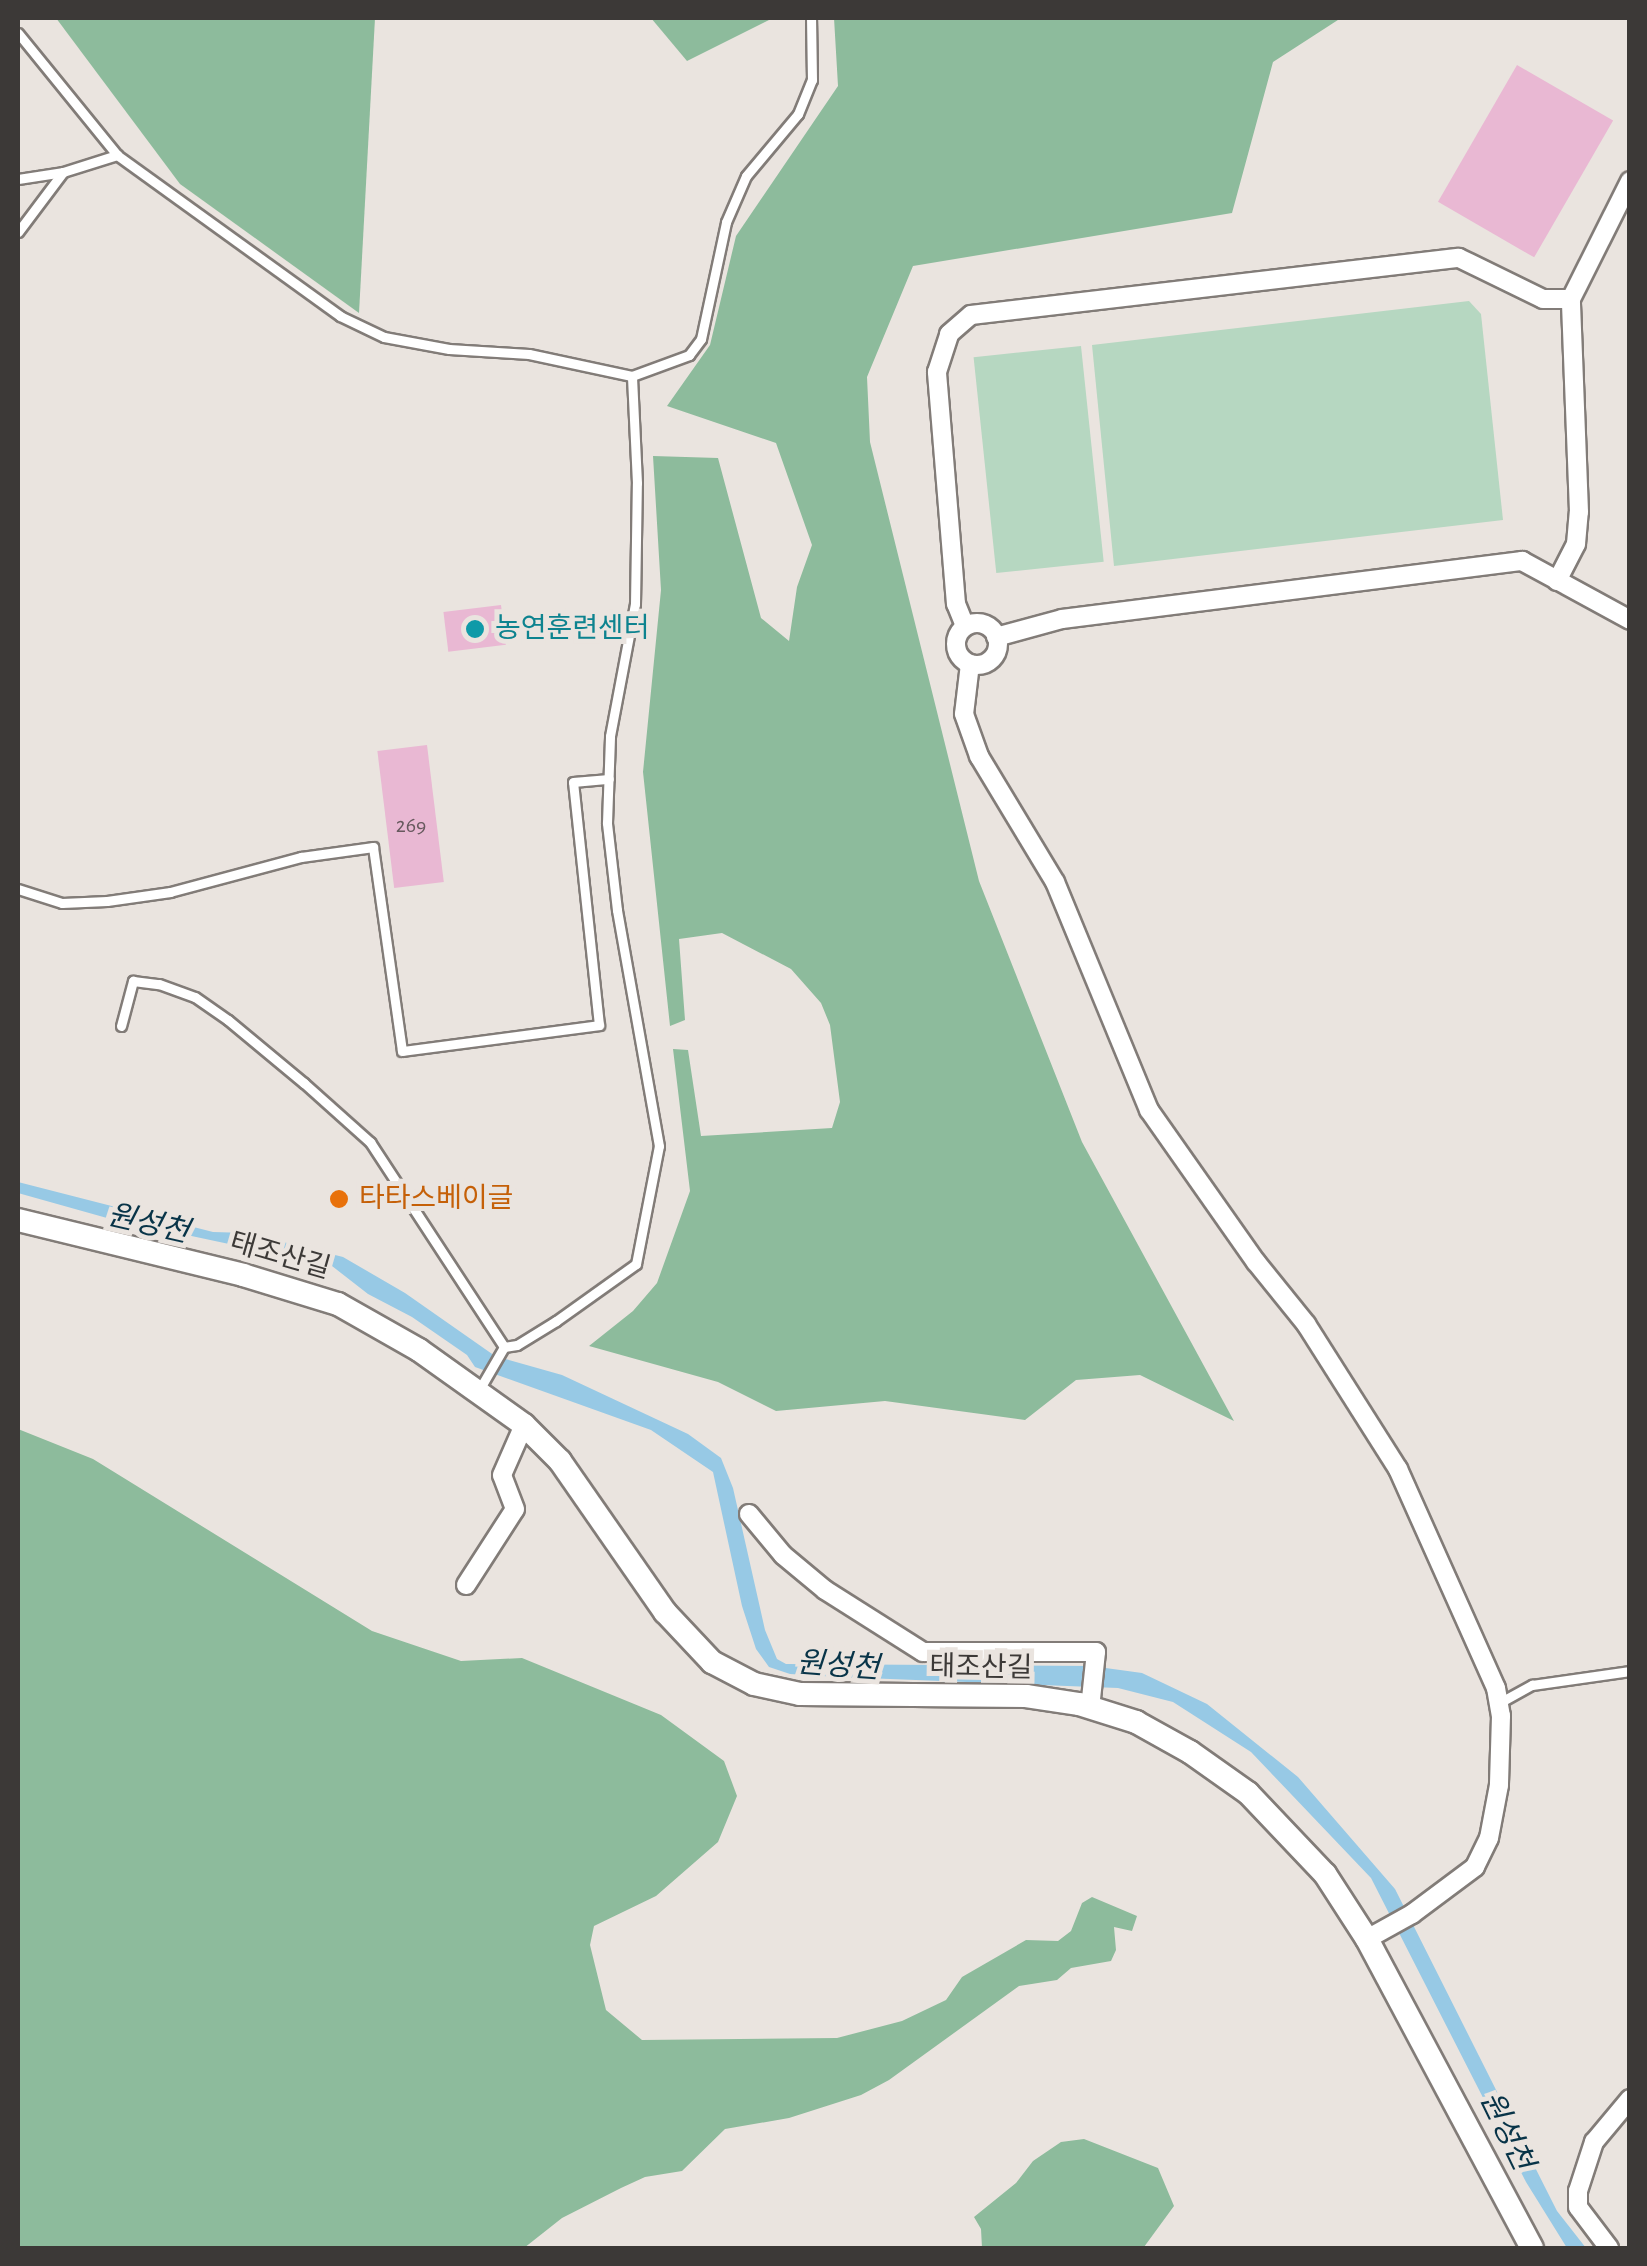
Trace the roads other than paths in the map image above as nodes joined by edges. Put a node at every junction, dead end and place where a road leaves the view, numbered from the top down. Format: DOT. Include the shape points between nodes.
graph roads {
  1 [pos="812,18"];
  2 [pos="18,33"];
  3 [pos="117,154"];
  4 [pos="63,172"];
  5 [pos="18,179"];
  6 [pos="1630,181"];
  7 [pos="18,232"];
  8 [pos="1571,299"];
  9 [pos="632,376"];
  10 [pos="1558,581"];
  11 [pos="1630,620"];
  12 [pos="966,626"];
  13 [pos="996,637"];
  14 [pos="970,664"];
  15 [pos="608,779"];
  16 [pos="18,889"];
  17 [pos="121,1026"];
  18 [pos="18,1220"];
  19 [pos="502,1351"];
  20 [pos="482,1385"];
  21 [pos="524,1425"];
  22 [pos="749,1514"];
  23 [pos="466,1585"];
  24 [pos="1630,1671"];
  25 [pos="1090,1700"];
  26 [pos="1499,1703"];
  27 [pos="1367,1939"];
  28 [pos="1630,2100"];
  29 [pos="1532,2248"];
  30 [pos="1609,2248"];
  1 -- 9 [label="lane" via="812,80 798,114 746,176 726,222 701,339 689,355"];
  2 -- 3 [label="lane"];
  3 -- 4 [label="lane"];
  3 -- 9 [label="lane" via="340,316 384,337 530,354"];
  4 -- 5 [label="lane"];
  4 -- 7 [label="lane"];
  6 -- 8 [label="street"];
  8 -- 10 [label="street" via="1579,512 1576,544"];
  8 -- 12 [label="street" via="1542,299 1460,258 971,315 949,334 937,372 956,604"];
  9 -- 15 [label="lane" via="635,604"];
  10 -- 11 [label="street"];
  10 -- 13 [label="street" via="1522,561 1062,618"];
  12 -- 13 [label="street" via="985,624"];
  12 -- 14 [label="street" via="956,649"];
  13 -- 14 [label="street" via="991,660"];
  14 -- 26 [label="street" via="964,714 979,756 1055,882 1149,1110 1306,1324 1398,1469"];
  15 -- 16 [label="lane" via="574,782 599,1025 402,1051 374,847 108,901 62,902"];
  15 -- 19 [label="lane" via="616,910 658,1146 636,1264"];
  17 -- 19 [label="lane" via="133,981 159,984 228,1020 304,1083 370,1142"];
  18 -- 20 [label="street, 태조산길" via="338,1304"];
  19 -- 20 [label="lane"];
  20 -- 21 [label="street, 태조산길"];
  21 -- 23 [label="street" via="502,1475 515,1509"];
  21 -- 25 [label="street, 태조산길" via="560,1462 666,1612 712,1662 754,1684 800,1694"];
  22 -- 25 [label="street" via="825,1590 924,1652 1096,1652"];
  24 -- 26 [label="lane" via="1532,1685"];
  25 -- 27 [label="street, 태조산길" via="1248,1793 1325,1874"];
  26 -- 27 [label="street" via="1499,1785 1489,1838 1475,1867"];
  27 -- 29 [label="street, 태조산길"];
  28 -- 30 [label="street" via="1594,2142 1578,2190 1578,2207"];
}
